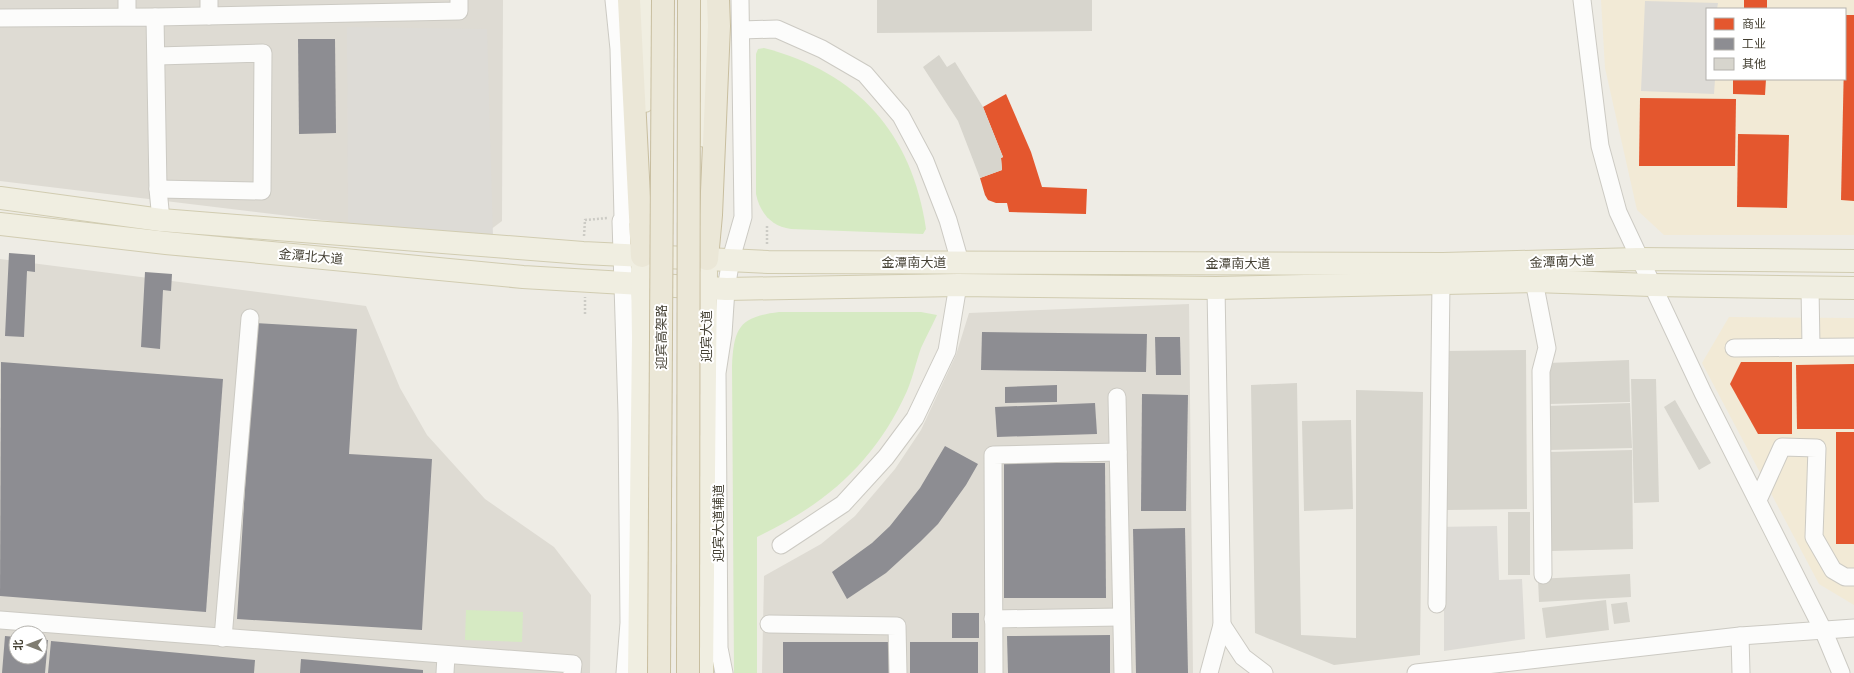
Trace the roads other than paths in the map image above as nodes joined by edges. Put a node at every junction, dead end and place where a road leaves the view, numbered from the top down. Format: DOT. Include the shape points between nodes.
graph roads {
  1 [pos="459,0"];
  2 [pos="614,0"];
  3 [pos="629,0"];
  4 [pos="644,0"];
  5 [pos="663,0"];
  6 [pos="689,0"];
  7 [pos="703,0"];
  8 [pos="718,0"];
  9 [pos="740,0"];
  10 [pos="1582,0"];
  11 [pos="380,6"];
  12 [pos="291,7"];
  13 [pos="127,8"];
  14 [pos="209,8"];
  15 [pos="155,17"];
  16 [pos="0,18"];
  17 [pos="741,30"];
  18 [pos="157,56"];
  19 [pos="158,189"];
  20 [pos="0,198"];
  21 [pos="161,220"];
  22 [pos="0,224"];
  23 [pos="632,255"];
  24 [pos="707,259"];
  25 [pos="1638,259"];
  26 [pos="731,260"];
  27 [pos="1854,261"];
  28 [pos="960,262"];
  29 [pos="1534,281"];
  30 [pos="632,282"];
  31 [pos="1441,284"];
  32 [pos="958,285"];
  33 [pos="1650,285"];
  34 [pos="716,288"];
  35 [pos="1216,288"];
  36 [pos="1810,288"];
  37 [pos="1854,288"];
  38 [pos="250,318"];
  39 [pos="1811,347"];
  40 [pos="1734,348"];
  41 [pos="1854,348"];
  42 [pos="1117,397"];
  43 [pos="1118,452"];
  44 [pos="1758,500"];
  45 [pos="781,545"];
  46 [pos="1543,575"];
  47 [pos="1854,577"];
  48 [pos="1437,604"];
  49 [pos="1120,617"];
  50 [pos="993,619"];
  51 [pos="0,620"];
  52 [pos="769,624"];
  53 [pos="1222,625"];
  54 [pos="1854,628"];
  55 [pos="1824,632"];
  56 [pos="1740,636"];
  57 [pos="223,638"];
  58 [pos="446,656"];
  59 [pos="445,673"];
  60 [pos="572,673"];
  61 [pos="625,673"];
  62 [pos="639,673"];
  63 [pos="659,673"];
  64 [pos="688,673"];
  65 [pos="702,673"];
  66 [pos="724,673"];
  67 [pos="898,673"];
  68 [pos="994,673"];
  69 [pos="1123,673"];
  70 [pos="1209,673"];
  71 [pos="1264,673"];
  72 [pos="1416,673"];
  73 [pos="1741,673"];
  74 [pos="1841,673"];
  1 -- 11 [label="street" via="459,11"];
  2 -- 23 [label="street"];
  3 -- 23 [label="highway"];
  4 -- 23 [label="main road"];
  5 -- 63 [label="highway, 迎宾高架路, bridge"];
  6 -- 64 [label="highway, bridge"];
  7 -- 24 [label="main road, 迎宾大道"];
  8 -- 24 [label="highway" via="719,26"];
  9 -- 17 [label="street, 迎宾大道辅道"];
  10 -- 25 [label="street" via="1600,146 1618,212"];
  11 -- 12 [label="street"];
  12 -- 14 [label="street"];
  13 -- 15 [label="street"];
  13 -- 16 [label="street"];
  14 -- 15 [label="street"];
  15 -- 18 [label="street"];
  17 -- 26 [label="street, 迎宾大道辅道" via="743,217"];
  17 -- 28 [label="street" via="777,29 822,49 865,74 901,116 925,161 948,220"];
  18 -- 19 [label="street"];
  18 -- 19 [label="street" via="263,53 262,191"];
  19 -- 21 [label="street"];
  20 -- 21 [label="main road, 金潭北大道"];
  21 -- 23 [label="main road, 金潭北大道" via="583,254"];
  22 -- 30 [label="main road, 金潭北大道" via="515,276"];
  23 -- 24 [label="main road, 金潭南大道"];
  23 -- 30 [label="main road"];
  24 -- 26 [label="main road, 金潭南大道"];
  24 -- 34 [label="main road, 迎宾大道"];
  25 -- 27 [label="main road, 金潭南大道"];
  25 -- 28 [label="main road, 金潭南大道" via="1444,264"];
  25 -- 33 [label="street"];
  26 -- 28 [label="main road, 金潭南大道"];
  26 -- 34 [label="street, 迎宾大道辅道"];
  29 -- 31 [label="main road, 金潭南大道"];
  29 -- 33 [label="main road, 金潭南大道"];
  29 -- 46 [label="street" via="1547,348 1541,371"];
  30 -- 34 [label="main road, 金潭南大道"];
  30 -- 61 [label="street" via="627,413 629,623"];
  30 -- 62 [label="main road" via="643,346"];
  31 -- 35 [label="main road, 金潭南大道"];
  31 -- 48 [label="street"];
  32 -- 34 [label="main road, 金潭南大道"];
  32 -- 35 [label="main road, 金潭南大道"];
  32 -- 45 [label="street" via="947,351 915,418 886,457 843,504"];
  33 -- 36 [label="main road, 金潭南大道"];
  33 -- 44 [label="street"];
  34 -- 65 [label="main road, 迎宾大道" via="707,339"];
  34 -- 66 [label="street, 迎宾大道辅道" via="723,334 717,373 719,648"];
  35 -- 53 [label="street"];
  36 -- 37 [label="main road, 金潭南大道"];
  36 -- 39 [label="street"];
  38 -- 57 [label="street"];
  39 -- 40 [label="street"];
  39 -- 41 [label="street"];
  42 -- 43 [label="street"];
  43 -- 49 [label="street"];
  43 -- 50 [label="street" via="993,455"];
  44 -- 47 [label="street" via="1782,447 1817,448 1814,537 1833,570 1845,577"];
  44 -- 55 [label="street"];
  49 -- 50 [label="street"];
  49 -- 69 [label="street"];
  50 -- 68 [label="street"];
  51 -- 57 [label="street"];
  52 -- 67 [label="street" via="897,626"];
  53 -- 70 [label="street"];
  53 -- 71 [label="street" via="1243,658"];
  54 -- 55 [label="street"];
  55 -- 56 [label="street"];
  55 -- 74 [label="street"];
  56 -- 72 [label="street"];
  56 -- 73 [label="street"];
  57 -- 58 [label="street"];
  58 -- 59 [label="street"];
  58 -- 60 [label="street" via="572,664"];
}
